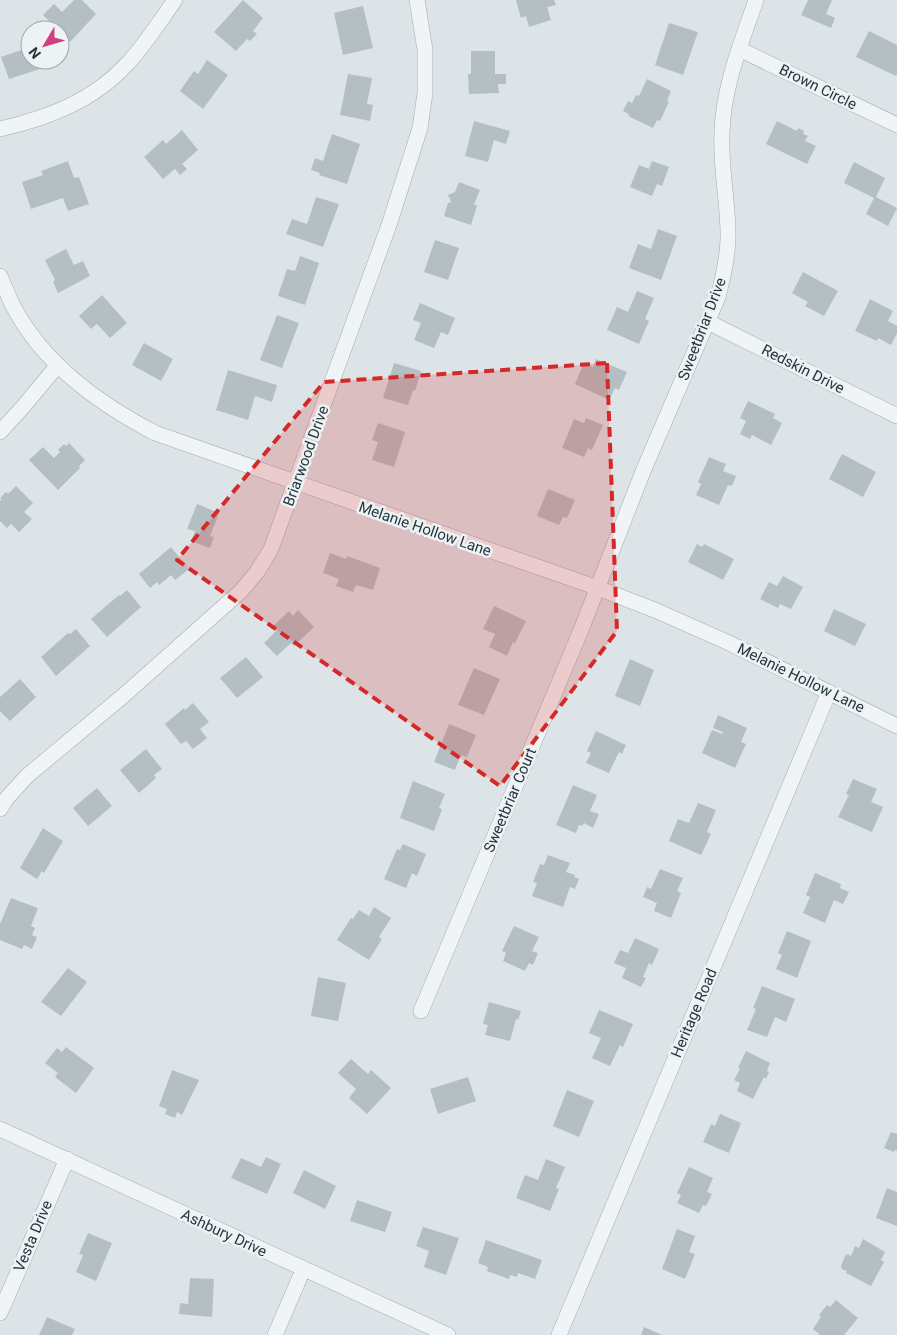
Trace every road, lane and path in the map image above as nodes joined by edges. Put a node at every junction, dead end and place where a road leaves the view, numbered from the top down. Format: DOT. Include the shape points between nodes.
graph roads {
  1 [pos="175,0"];
  2 [pos="417,0"];
  3 [pos="756,0"];
  4 [pos="739,49"];
  5 [pos="897,125"];
  6 [pos="0,129"];
  7 [pos="0,276"];
  8 [pos="708,322"];
  9 [pos="58,365"];
  10 [pos="897,416"];
  11 [pos="0,432"];
  12 [pos="296,484"];
  13 [pos="598,588"];
  14 [pos="829,692"];
  15 [pos="897,726"];
  16 [pos="0,808"];
  17 [pos="421,1011"];
  18 [pos="0,1129"];
  19 [pos="67,1160"];
  20 [pos="303,1270"];
  21 [pos="0,1313"];
  22 [pos="275,1335"];
  23 [pos="448,1335"];
  24 [pos="559,1335"];
  1 -- 6 [label="street" via="128,63 88,98 64,110"];
  2 -- 12 [label="street, Briarwood Drive" via="425,50 425,93 420,128 389,225"];
  3 -- 4 [label="street, Sweetbriar Drive"];
  4 -- 5 [label="street, Brown Circle"];
  4 -- 8 [label="street, Sweetbriar Drive" via="724,103 722,134 728,223 725,269"];
  7 -- 9 [label="street, Melanie Hollow Lane" via="12,305"];
  8 -- 10 [label="street, Redskin Drive"];
  8 -- 13 [label="street, Sweetbriar Drive" via="644,469"];
  9 -- 11 [label="street"];
  9 -- 12 [label="street, Melanie Hollow Lane" via="87,392 155,433"];
  12 -- 13 [label="street, Melanie Hollow Lane"];
  12 -- 16 [label="street, Briarwood Drive" via="271,549 240,592 27,776"];
  13 -- 14 [label="street, Melanie Hollow Lane" via="727,642"];
  13 -- 17 [label="street, Sweetbriar Court"];
  14 -- 15 [label="street, Melanie Hollow Lane"];
  14 -- 24 [label="street, Heritage Road"];
  18 -- 19 [label="street, Ashbury Drive"];
  19 -- 20 [label="street, Ashbury Drive"];
  19 -- 21 [label="street, Vesta Drive"];
  20 -- 22 [label="street"];
  20 -- 23 [label="street, Ashbury Drive"];
}
